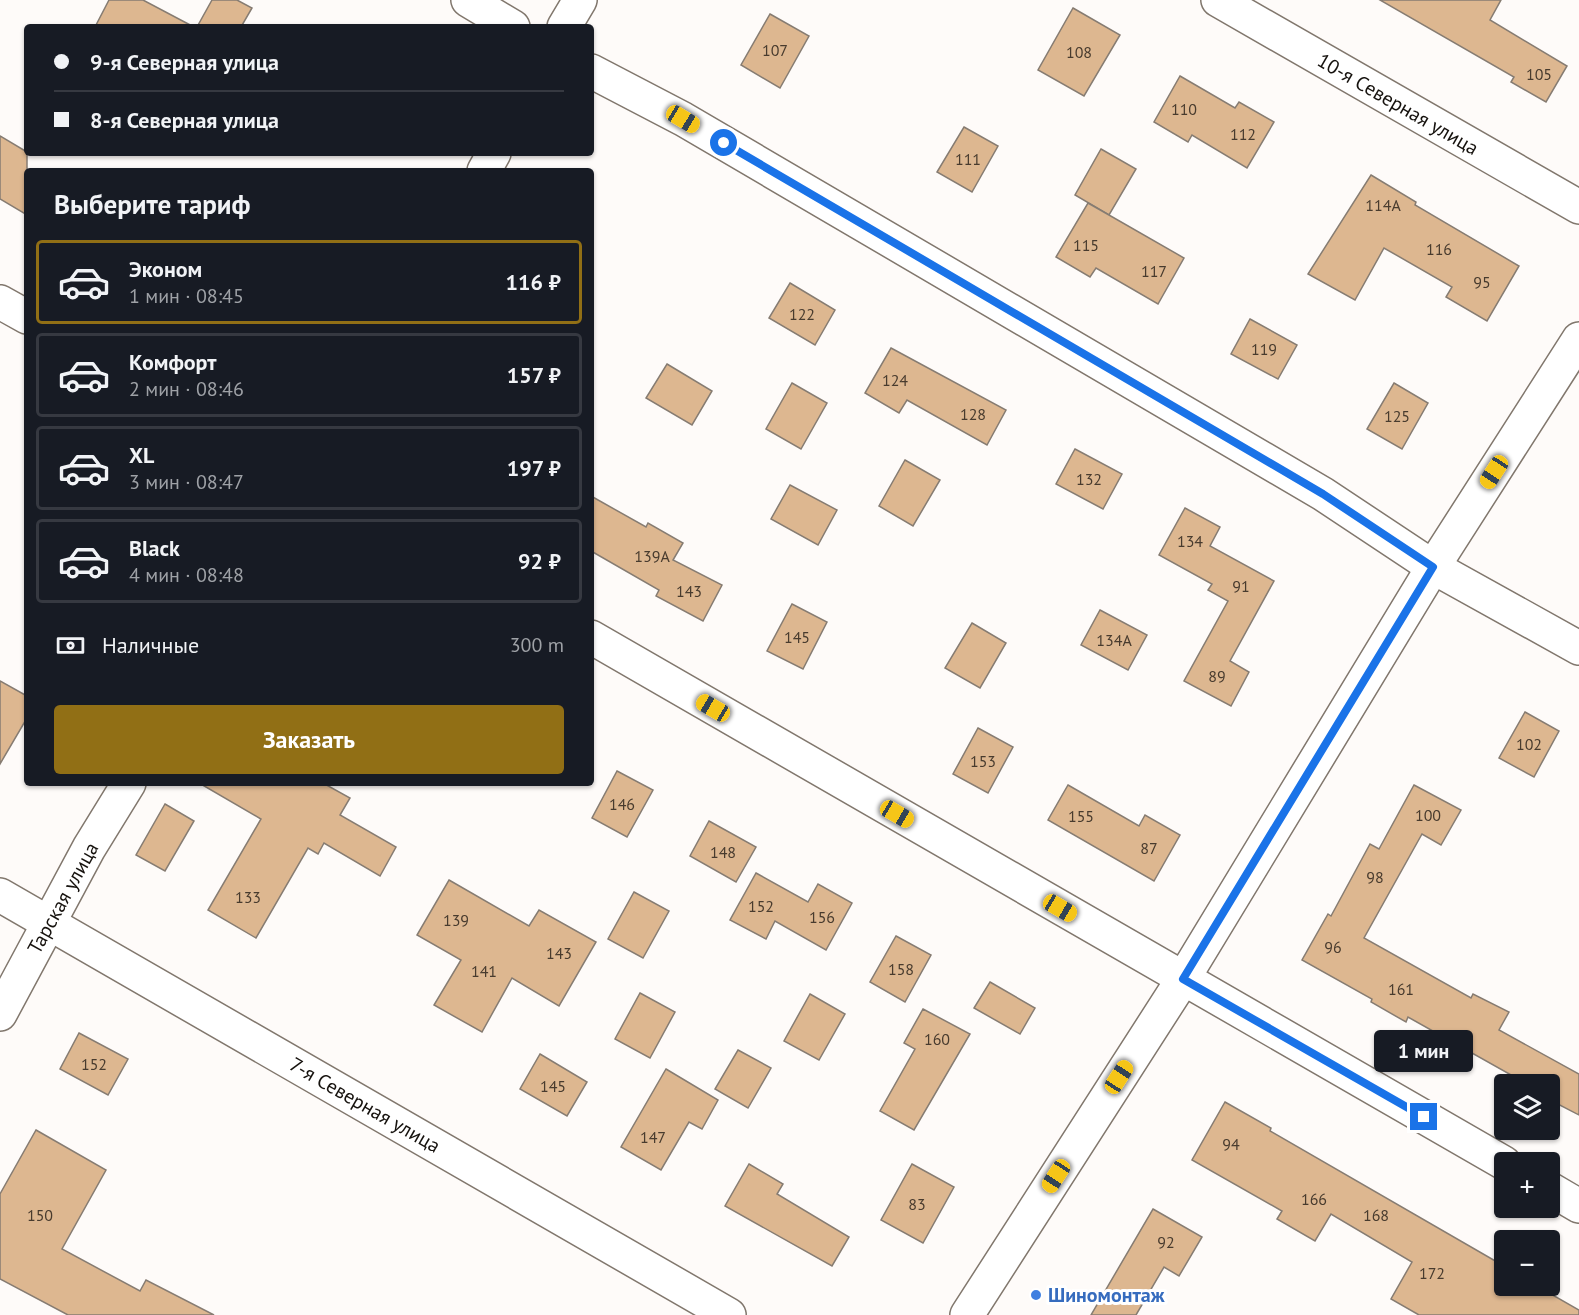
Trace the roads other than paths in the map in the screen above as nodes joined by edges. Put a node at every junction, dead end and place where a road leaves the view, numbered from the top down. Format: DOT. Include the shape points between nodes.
graph roads {
  1 [pos="468,0"];
  2 [pos="580,0"];
  3 [pos="1218,0"];
  4 [pos="508,24"];
  5 [pos="566,24"];
  6 [pos="594,73"];
  7 [pos="1579,207"];
  8 [pos="0,302"];
  9 [pos="24,315"];
  10 [pos="1579,339"];
  11 [pos="1433,567"];
  12 [pos="594,639"];
  13 [pos="1579,648"];
  14 [pos="127,786"];
  15 [pos="0,895"];
  16 [pos="49,924"];
  17 [pos="1183,979"];
  18 [pos="0,1014"];
  19 [pos="1494,1157"];
  20 [pos="1560,1195"];
  21 [pos="1579,1206"];
  22 [pos="729,1315"];
  23 [pos="967,1315"];
  1 -- 4 [label="street"];
  2 -- 5 [label="street"];
  3 -- 7 [label="street, 10-я Северная улица"];
  6 -- 11 [label="street" via="683,119 1302,482"];
  8 -- 9 [label="street"];
  10 -- 11 [label="street"];
  11 -- 13 [label="street"];
  11 -- 17 [label="street"];
  12 -- 17 [label="street"];
  14 -- 16 [label="street, Тарская улица"];
  15 -- 16 [label="street, 7-я Северная улица"];
  16 -- 18 [label="street, Тарская улица"];
  16 -- 22 [label="street, 7-я Северная улица"];
  17 -- 19 [label="street"];
  17 -- 23 [label="street"];
  20 -- 21 [label="street"];
}
